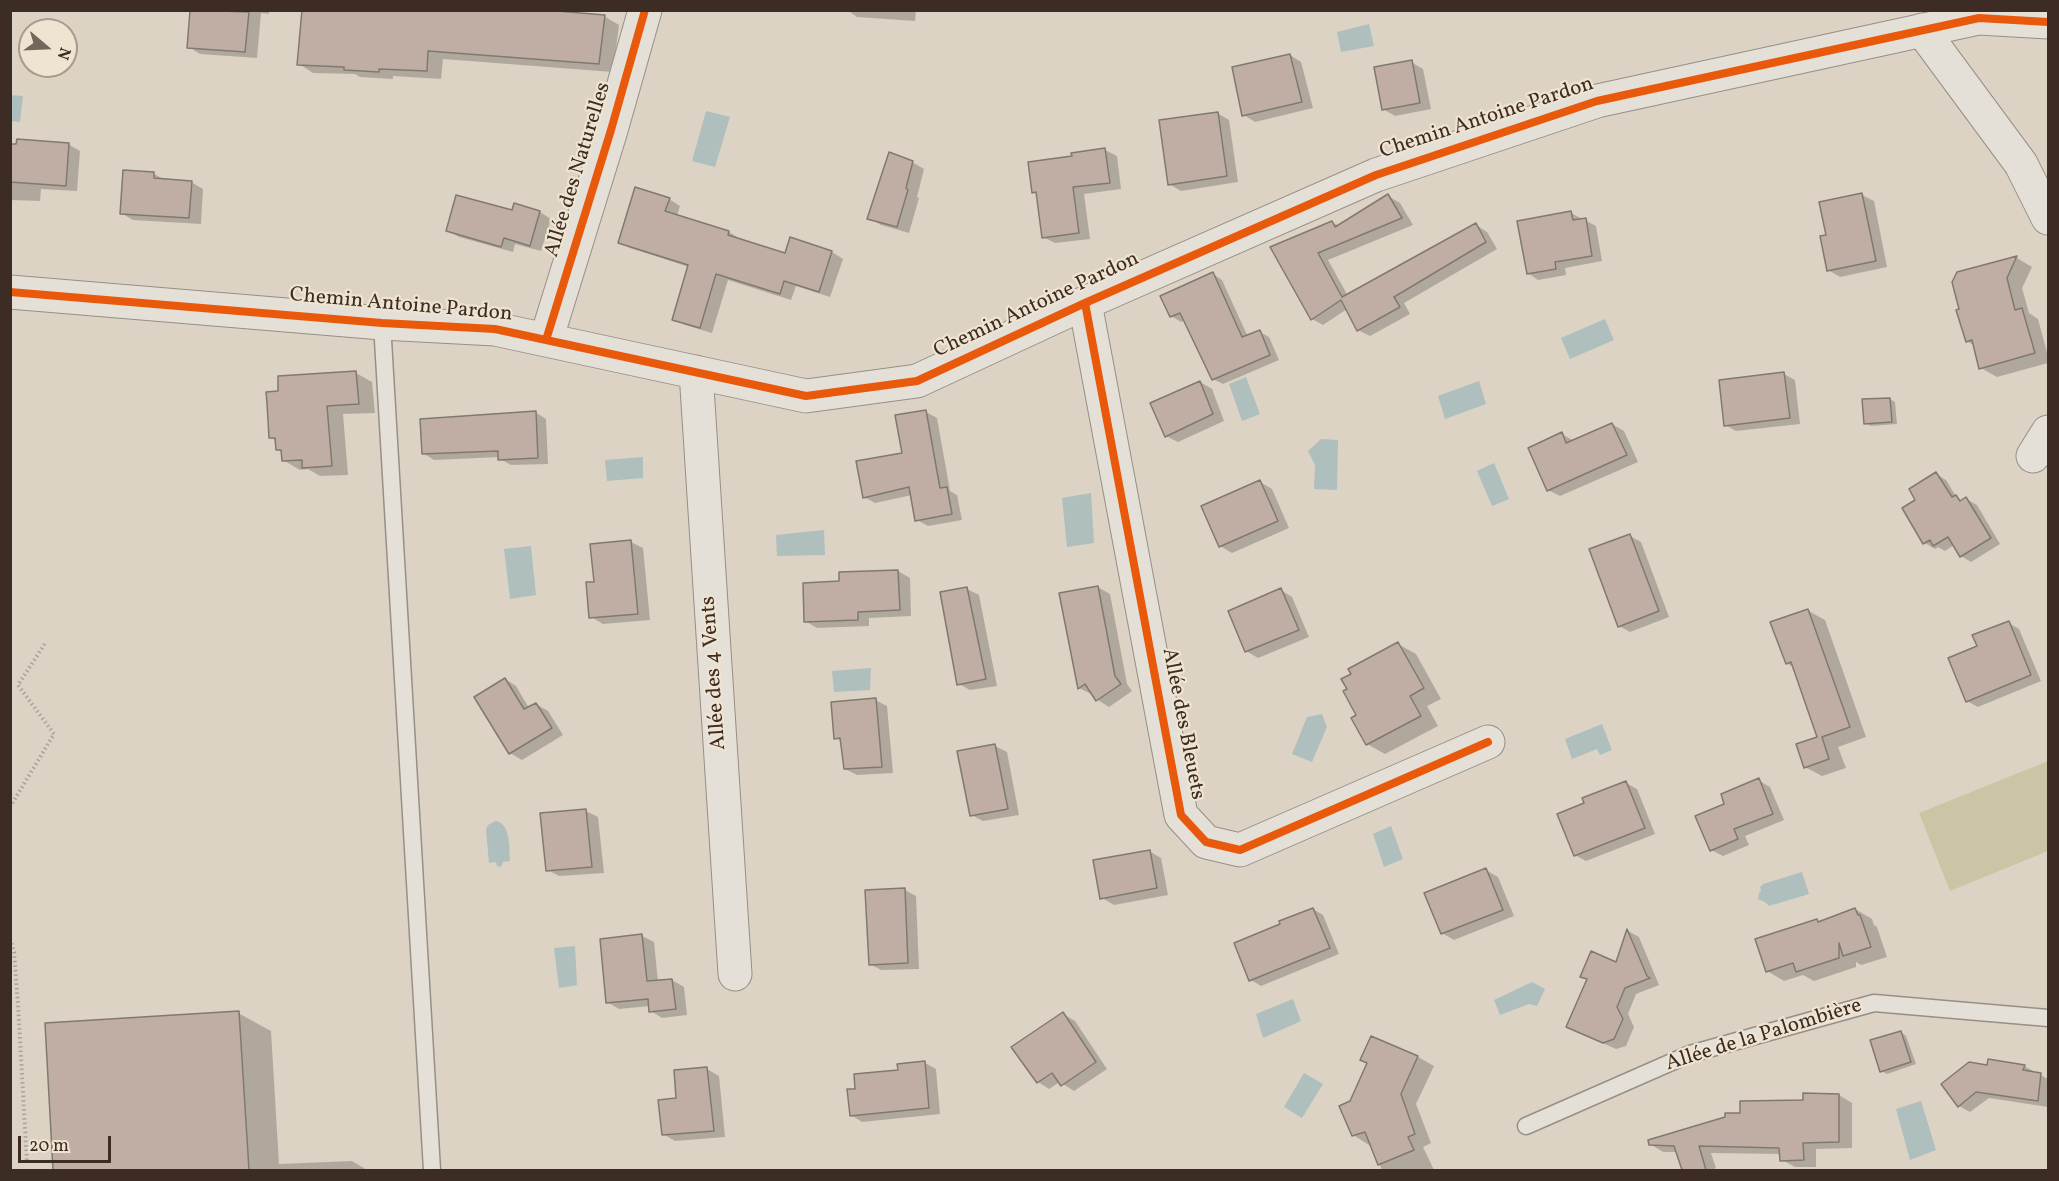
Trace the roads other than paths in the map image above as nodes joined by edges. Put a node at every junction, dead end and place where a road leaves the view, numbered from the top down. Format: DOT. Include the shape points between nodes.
graph roads {
  1 [pos="645,10"];
  2 [pos="2049,22"];
  3 [pos="1922,30"];
  4 [pos="2049,218"];
  5 [pos="10,292"];
  6 [pos="1085,303"];
  7 [pos="382,323"];
  8 [pos="546,340"];
  9 [pos="696,372"];
  10 [pos="1488,742"];
  11 [pos="735,974"];
  12 [pos="2049,1018"];
  13 [pos="1526,1126"];
  14 [pos="432,1170"];
  1 -- 8 [label="street, Allée des Naturelles"];
  2 -- 3 [label="street, Chemin Antoine Pardon" via="1979,18"];
  3 -- 4 [label="street" via="2021,164"];
  3 -- 6 [label="street, Chemin Antoine Pardon" via="1597,101 1376,175"];
  5 -- 7 [label="street, Chemin Antoine Pardon"];
  6 -- 9 [label="street, Chemin Antoine Pardon" via="918,381 806,396"];
  6 -- 10 [label="street, Allée des Bleuets" via="1181,815 1206,842 1240,850"];
  7 -- 8 [label="street, Chemin Antoine Pardon" via="495,329"];
  7 -- 14 [label="lane"];
  8 -- 9 [label="street, Chemin Antoine Pardon"];
  9 -- 11 [label="street, Allée des 4 Vents"];
  12 -- 13 [label="lane, Allée de la Palombière" via="1874,1003 1690,1054"];
}
